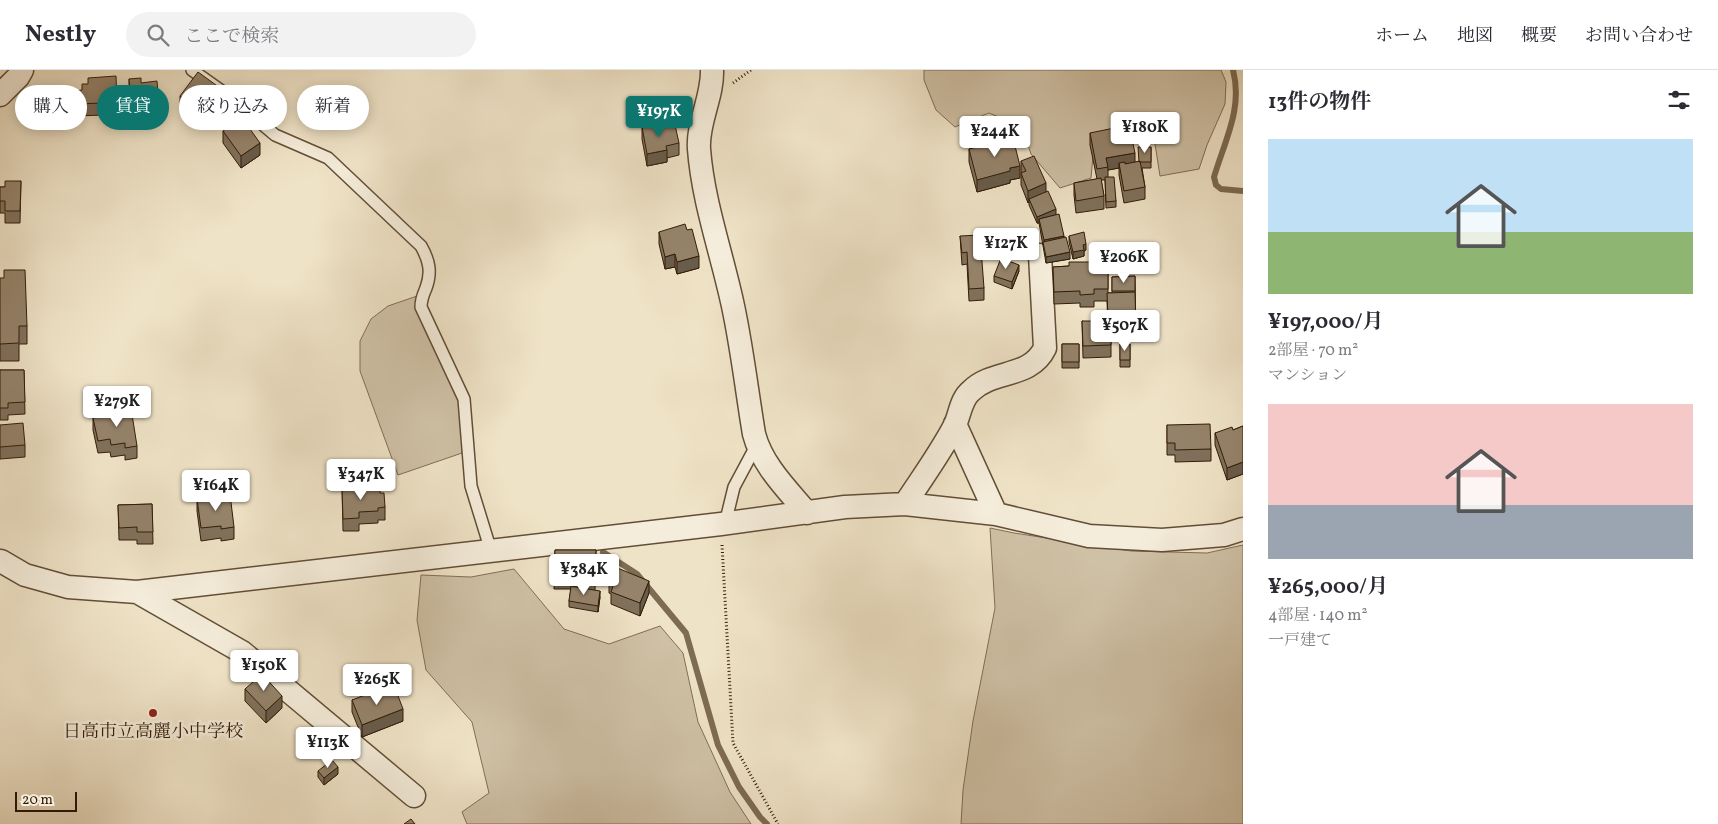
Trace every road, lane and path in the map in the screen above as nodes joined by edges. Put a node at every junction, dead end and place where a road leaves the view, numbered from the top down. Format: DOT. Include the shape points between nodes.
graph roads {
  1 [pos="22,70"];
  2 [pos="192,70"];
  3 [pos="712,70"];
  4 [pos="0,95"];
  5 [pos="1040,255"];
  6 [pos="955,424"];
  7 [pos="756,444"];
  8 [pos="905,504"];
  9 [pos="807,513"];
  10 [pos="996,514"];
  11 [pos="723,524"];
  12 [pos="1243,529"];
  13 [pos="490,551"];
  14 [pos="0,560"];
  15 [pos="138,592"];
  16 [pos="414,796"];
  17 [pos="778,824"];
  1 -- 4 [label="street"];
  2 -- 13 [label="lane" via="275,135 328,158 421,246 428,259 430,275 421,307 464,399 471,486"];
  3 -- 7 [label="street" via="699,146 701,167 733,306"];
  5 -- 6 [label="street" via="1045,348 1040,358 1032,365 987,380 970,391"];
  6 -- 8 [label="street"];
  6 -- 10 [label="street"];
  7 -- 9 [label="street" via="771,470"];
  7 -- 11 [label="lane" via="734,488"];
  8 -- 9 [label="street"];
  8 -- 10 [label="street"];
  9 -- 11 [label="street"];
  10 -- 12 [label="street" via="1088,536 1162,540 1224,535"];
  11 -- 13 [label="street"];
  11 -- 17 [label="path" via="733,743"];
  13 -- 15 [label="street"];
  14 -- 15 [label="street" via="25,575 68,586"];
  15 -- 16 [label="street" via="242,652"];
}
